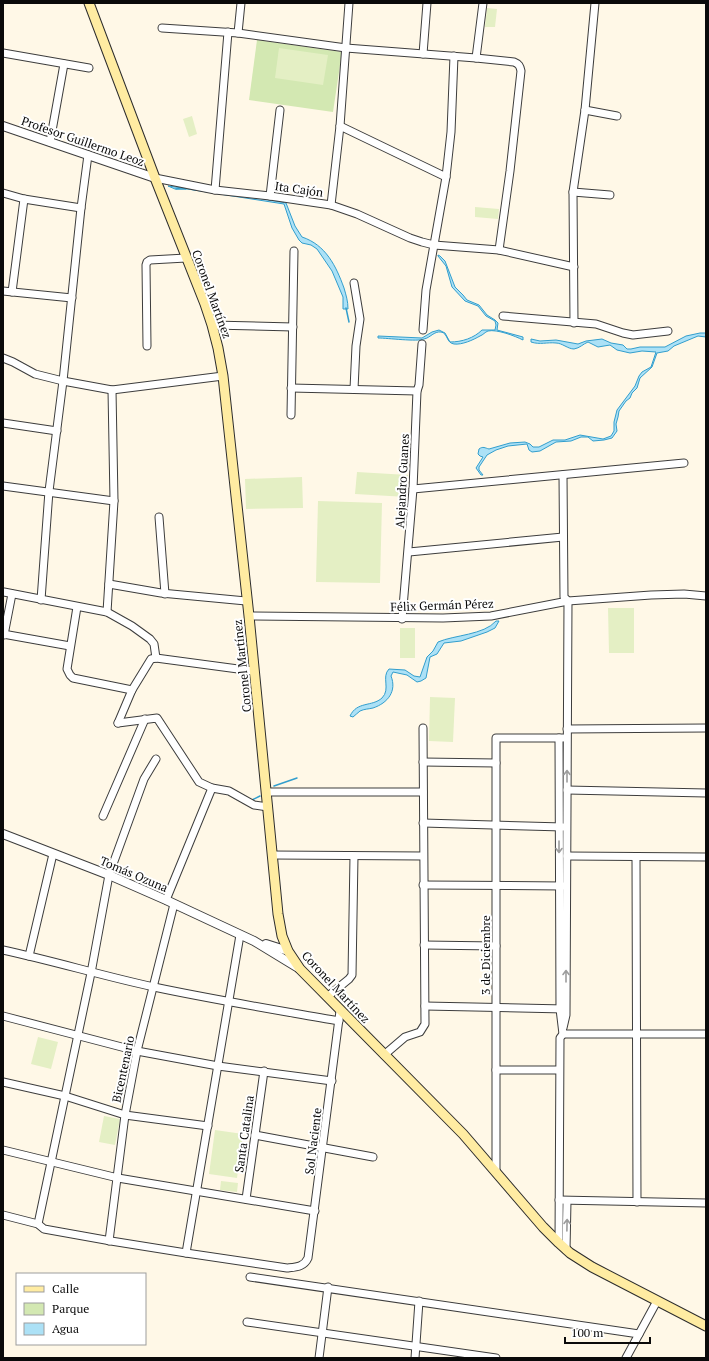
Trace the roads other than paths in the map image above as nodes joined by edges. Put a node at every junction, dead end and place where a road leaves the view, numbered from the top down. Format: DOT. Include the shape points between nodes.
graph roads {
  1 [pos="90,3"];
  2 [pos="241,3"];
  3 [pos="349,3"];
  4 [pos="427,3"];
  5 [pos="483,3"];
  6 [pos="595,3"];
  7 [pos="162,28"];
  8 [pos="228,32"];
  9 [pos="238,33"];
  10 [pos="346,48"];
  11 [pos="3,53"];
  12 [pos="423,54"];
  13 [pos="454,56"];
  14 [pos="476,58"];
  15 [pos="64,64"];
  16 [pos="89,68"];
  17 [pos="280,110"];
  18 [pos="585,110"];
  19 [pos="617,116"];
  20 [pos="3,126"];
  21 [pos="340,126"];
  22 [pos="50,142"];
  23 [pos="88,155"];
  24 [pos="446,178"];
  25 [pos="157,182"];
  26 [pos="215,190"];
  27 [pos="574,192"];
  28 [pos="3,193"];
  29 [pos="610,195"];
  30 [pos="270,196"];
  31 [pos="24,199"];
  32 [pos="331,205"];
  33 [pos="81,208"];
  34 [pos="434,245"];
  35 [pos="499,250"];
  36 [pos="294,251"];
  37 [pos="186,258"];
  38 [pos="574,268"];
  39 [pos="354,283"];
  40 [pos="3,291"];
  41 [pos="12,292"];
  42 [pos="72,298"];
  43 [pos="502,316"];
  44 [pos="574,323"];
  45 [pos="212,325"];
  46 [pos="293,328"];
  47 [pos="423,330"];
  48 [pos="668,331"];
  49 [pos="422,344"];
  50 [pos="147,346"];
  51 [pos="3,358"];
  52 [pos="223,376"];
  53 [pos="63,381"];
  54 [pos="291,388"];
  55 [pos="354,389"];
  56 [pos="112,390"];
  57 [pos="417,391"];
  58 [pos="291,415"];
  59 [pos="3,423"];
  60 [pos="57,431"];
  61 [pos="684,463"];
  62 [pos="563,475"];
  63 [pos="3,486"];
  64 [pos="413,489"];
  65 [pos="49,491"];
  66 [pos="114,501"];
  67 [pos="159,517"];
  68 [pos="563,537"];
  69 [pos="409,552"];
  70 [pos="109,584"];
  71 [pos="4,592"];
  72 [pos="12,594"];
  73 [pos="165,594"];
  74 [pos="706,596"];
  75 [pos="41,600"];
  76 [pos="246,601"];
  77 [pos="568,601"];
  78 [pos="77,607"];
  79 [pos="107,612"];
  80 [pos="249,616"];
  81 [pos="402,619"];
  82 [pos="4,634"];
  83 [pos="70,646"];
  84 [pos="156,658"];
  85 [pos="253,671"];
  86 [pos="132,690"];
  87 [pos="145,719"];
  88 [pos="423,728"];
  89 [pos="706,728"];
  90 [pos="567,730"];
  91 [pos="563,738"];
  92 [pos="156,759"];
  93 [pos="423,762"];
  94 [pos="496,763"];
  95 [pos="212,788"];
  96 [pos="567,790"];
  97 [pos="266,792"];
  98 [pos="423,792"];
  99 [pos="706,793"];
  100 [pos="268,807"];
  101 [pos="103,816"];
  102 [pos="423,823"];
  103 [pos="496,825"];
  104 [pos="563,827"];
  105 [pos="3,834"];
  106 [pos="53,854"];
  107 [pos="272,855"];
  108 [pos="354,856"];
  109 [pos="423,856"];
  110 [pos="567,856"];
  111 [pos="636,857"];
  112 [pos="706,857"];
  113 [pos="109,875"];
  114 [pos="424,885"];
  115 [pos="496,886"];
  116 [pos="563,886"];
  117 [pos="170,902"];
  118 [pos="240,935"];
  119 [pos="254,941"];
  120 [pos="424,945"];
  121 [pos="496,946"];
  122 [pos="3,950"];
  123 [pos="288,951"];
  124 [pos="29,956"];
  125 [pos="300,969"];
  126 [pos="91,973"];
  127 [pos="153,987"];
  128 [pos="327,997"];
  129 [pos="229,1002"];
  130 [pos="425,1006"];
  131 [pos="496,1007"];
  132 [pos="563,1009"];
  133 [pos="340,1011"];
  134 [pos="3,1016"];
  135 [pos="339,1021"];
  136 [pos="563,1031"];
  137 [pos="636,1034"];
  138 [pos="706,1034"];
  139 [pos="78,1035"];
  140 [pos="138,1051"];
  141 [pos="384,1055"];
  142 [pos="218,1066"];
  143 [pos="496,1070"];
  144 [pos="560,1070"];
  145 [pos="264,1071"];
  146 [pos="332,1081"];
  147 [pos="3,1082"];
  148 [pos="65,1096"];
  149 [pos="125,1115"];
  150 [pos="208,1126"];
  151 [pos="255,1135"];
  152 [pos="323,1148"];
  153 [pos="3,1150"];
  154 [pos="373,1157"];
  155 [pos="52,1162"];
  156 [pos="496,1171"];
  157 [pos="118,1178"];
  158 [pos="197,1191"];
  159 [pos="246,1199"];
  160 [pos="563,1201"];
  161 [pos="637,1202"];
  162 [pos="706,1203"];
  163 [pos="315,1211"];
  164 [pos="3,1215"];
  165 [pos="38,1224"];
  166 [pos="109,1241"];
  167 [pos="559,1244"];
  168 [pos="566,1250"];
  169 [pos="186,1253"];
  170 [pos="250,1277"];
  171 [pos="328,1287"];
  172 [pos="419,1301"];
  173 [pos="657,1301"];
  174 [pos="247,1322"];
  175 [pos="706,1326"];
  176 [pos="321,1333"];
  177 [pos="639,1334"];
  178 [pos="416,1346"];
  179 [pos="319,1358"];
  180 [pos="415,1358"];
  181 [pos="496,1358"];
  182 [pos="626,1358"];
  1 -- 25 [label="main road, Coronel Martínez"];
  2 -- 9 [label="street"];
  3 -- 10 [label="street"];
  4 -- 12 [label="street"];
  5 -- 14 [label="street"];
  6 -- 18 [label="street"];
  7 -- 8 [label="street"];
  8 -- 9 [label="street"];
  8 -- 26 [label="street"];
  9 -- 10 [label="street"];
  10 -- 12 [label="street"];
  10 -- 21 [label="street"];
  11 -- 15 [label="street"];
  12 -- 13 [label="street"];
  13 -- 14 [label="street"];
  13 -- 24 [label="street"];
  14 -- 35 [label="street" via="514,62 520,67"];
  15 -- 16 [label="street"];
  15 -- 22 [label="street"];
  17 -- 30 [label="street"];
  18 -- 19 [label="street"];
  18 -- 27 [label="street"];
  20 -- 22 [label="street, Profesor Guillermo Leoz"];
  21 -- 24 [label="street"];
  21 -- 32 [label="street"];
  22 -- 23 [label="street, Profesor Guillermo Leoz"];
  23 -- 25 [label="street, Profesor Guillermo Leoz"];
  23 -- 33 [label="street"];
  24 -- 34 [label="street"];
  25 -- 26 [label="street, Ita Cajón"];
  25 -- 37 [label="main road, Coronel Martínez"];
  26 -- 30 [label="street, Ita Cajón"];
  27 -- 29 [label="street"];
  27 -- 38 [label="street"];
  28 -- 31 [label="street"];
  30 -- 32 [label="street, Ita Cajón"];
  31 -- 33 [label="street"];
  31 -- 41 [label="street"];
  32 -- 34 [label="street, Ita Cajón" via="358,214 410,238"];
  33 -- 42 [label="street"];
  34 -- 35 [label="street, Ita Cajón"];
  34 -- 47 [label="street" via="426,290"];
  35 -- 38 [label="street, Ita Cajón"];
  36 -- 46 [label="street"];
  37 -- 45 [label="main road, Coronel Martínez"];
  37 -- 50 [label="street" via="147,262"];
  38 -- 44 [label="street"];
  39 -- 55 [label="street" via="360,319"];
  40 -- 41 [label="street"];
  41 -- 42 [label="street"];
  42 -- 53 [label="street"];
  43 -- 44 [label="street"];
  44 -- 48 [label="street" via="603,326 633,335"];
  45 -- 46 [label="street"];
  45 -- 52 [label="main road, Coronel Martínez"];
  46 -- 54 [label="street"];
  49 -- 57 [label="street, Alejandro Guanes"];
  51 -- 53 [label="street" via="35,374"];
  52 -- 56 [label="street"];
  52 -- 76 [label="main road, Coronel Martínez"];
  53 -- 56 [label="street"];
  53 -- 60 [label="street"];
  54 -- 55 [label="street"];
  54 -- 58 [label="street"];
  55 -- 57 [label="street"];
  56 -- 66 [label="street"];
  57 -- 64 [label="street, Alejandro Guanes"];
  59 -- 60 [label="street"];
  60 -- 65 [label="street"];
  61 -- 62 [label="street"];
  62 -- 64 [label="street"];
  62 -- 68 [label="street"];
  63 -- 65 [label="street"];
  64 -- 69 [label="street, Alejandro Guanes"];
  65 -- 66 [label="street"];
  65 -- 75 [label="street"];
  66 -- 70 [label="street"];
  67 -- 73 [label="street"];
  68 -- 69 [label="street"];
  68 -- 77 [label="street" via="564,597"];
  69 -- 81 [label="street, Alejandro Guanes"];
  70 -- 73 [label="street"];
  70 -- 79 [label="street"];
  71 -- 72 [label="street"];
  72 -- 75 [label="street"];
  72 -- 82 [label="street"];
  73 -- 76 [label="street"];
  74 -- 77 [label="street, Félix Germán Pérez" via="651,594"];
  75 -- 78 [label="street"];
  76 -- 80 [label="main road, Coronel Martínez"];
  77 -- 81 [label="street, Félix Germán Pérez" via="491,616"];
  77 -- 90 [label="street"];
  78 -- 79 [label="street"];
  78 -- 83 [label="street"];
  79 -- 84 [label="street" via="150,639 154,644"];
  80 -- 81 [label="street, Félix Germán Pérez"];
  80 -- 85 [label="main road, Coronel Martínez"];
  82 -- 83 [label="street"];
  83 -- 86 [label="street" via="67,669 73,678"];
  84 -- 85 [label="street"];
  84 -- 86 [label="street" via="151,659"];
  85 -- 97 [label="main road, Coronel Martínez"];
  86 -- 87 [label="street" via="118,723"];
  87 -- 95 [label="street" via="158,719 199,782"];
  87 -- 101 [label="street"];
  88 -- 93 [label="street"];
  89 -- 90 [label="street"];
  90 -- 91 [label="street"];
  91 -- 94 [label="street, 3 de Diciembre" via="496,738"];
  96 -- 91 [label="street, one-way"];
  91 -- 104 [label="street"];
  92 -- 113 [label="street" via="144,779"];
  93 -- 94 [label="street"];
  93 -- 98 [label="street"];
  94 -- 103 [label="street, 3 de Diciembre"];
  95 -- 100 [label="street" via="229,791 254,805"];
  95 -- 117 [label="street, Bicentenario"];
  96 -- 99 [label="street"];
  96 -- 104 [label="street"];
  97 -- 98 [label="street"];
  97 -- 100 [label="main road, Coronel Martínez"];
  98 -- 102 [label="street"];
  100 -- 107 [label="main road, Coronel Martínez"];
  102 -- 103 [label="street"];
  102 -- 109 [label="street"];
  103 -- 104 [label="street"];
  103 -- 115 [label="street, 3 de Diciembre"];
  104 -- 110 [label="street"];
  104 -- 116 [label="street, one-way"];
  105 -- 106 [label="street, Tomás Ozuna"];
  106 -- 113 [label="street, Tomás Ozuna"];
  106 -- 124 [label="street"];
  107 -- 108 [label="street"];
  107 -- 123 [label="main road, Coronel Martínez" via="278,914"];
  108 -- 109 [label="street"];
  108 -- 128 [label="street" via="352,975"];
  109 -- 114 [label="street"];
  110 -- 111 [label="street"];
  110 -- 116 [label="street"];
  111 -- 112 [label="street"];
  111 -- 137 [label="street"];
  113 -- 117 [label="street, Tomás Ozuna"];
  113 -- 126 [label="street"];
  114 -- 115 [label="street"];
  114 -- 120 [label="street"];
  115 -- 116 [label="street"];
  115 -- 121 [label="street, 3 de Diciembre"];
  116 -- 132 [label="street"];
  117 -- 118 [label="street, Tomás Ozuna"];
  117 -- 127 [label="street, Bicentenario"];
  118 -- 119 [label="street, Tomás Ozuna"];
  118 -- 129 [label="street"];
  119 -- 123 [label="street, Tomás Ozuna"];
  119 -- 125 [label="street, Tomás Ozuna"];
  120 -- 121 [label="street"];
  120 -- 130 [label="street"];
  121 -- 131 [label="street, 3 de Diciembre"];
  122 -- 124 [label="street"];
  123 -- 125 [label="main road, Coronel Martínez"];
  124 -- 126 [label="street"];
  125 -- 128 [label="main road, Coronel Martínez"];
  126 -- 127 [label="street"];
  126 -- 139 [label="street"];
  127 -- 129 [label="street"];
  127 -- 140 [label="street, Bicentenario"];
  128 -- 133 [label="main road, Coronel Martínez"];
  129 -- 135 [label="street"];
  129 -- 142 [label="street"];
  130 -- 131 [label="street"];
  130 -- 141 [label="street" via="425,1024 422,1031 406,1037"];
  131 -- 132 [label="street"];
  131 -- 143 [label="street, 3 de Diciembre"];
  132 -- 136 [label="street"];
  133 -- 135 [label="street, Sol Naciente"];
  133 -- 141 [label="main road, Coronel Martínez"];
  134 -- 139 [label="street"];
  135 -- 146 [label="street, Sol Naciente"];
  136 -- 137 [label="street"];
  136 -- 144 [label="street" via="560,1038"];
  137 -- 138 [label="street"];
  137 -- 161 [label="street"];
  139 -- 140 [label="street"];
  139 -- 148 [label="street"];
  140 -- 142 [label="street"];
  140 -- 149 [label="street, Bicentenario"];
  141 -- 156 [label="main road, Coronel Martínez"];
  142 -- 145 [label="street"];
  142 -- 150 [label="street"];
  143 -- 144 [label="street"];
  143 -- 156 [label="street, 3 de Diciembre"];
  144 -- 160 [label="street"];
  145 -- 146 [label="street"];
  145 -- 151 [label="street, Santa Catalina"];
  146 -- 152 [label="street, Sol Naciente"];
  147 -- 148 [label="street"];
  148 -- 149 [label="street"];
  148 -- 155 [label="street"];
  149 -- 150 [label="street"];
  149 -- 157 [label="street, Bicentenario"];
  150 -- 158 [label="street"];
  151 -- 152 [label="street"];
  151 -- 159 [label="street, Santa Catalina"];
  152 -- 154 [label="street"];
  152 -- 163 [label="street, Sol Naciente"];
  153 -- 155 [label="street"];
  155 -- 157 [label="street"];
  155 -- 165 [label="street"];
  156 -- 167 [label="main road, Coronel Martínez"];
  157 -- 158 [label="street"];
  157 -- 166 [label="street, Bicentenario"];
  158 -- 159 [label="street"];
  158 -- 169 [label="street"];
  159 -- 163 [label="street"];
  160 -- 161 [label="street"];
  160 -- 167 [label="street"];
  168 -- 160 [label="street, one-way"];
  161 -- 162 [label="street"];
  163 -- 169 [label="street, Sol Naciente" via="308,1258 302,1266 287,1268"];
  164 -- 165 [label="street"];
  165 -- 166 [label="street" via="44,1228"];
  166 -- 169 [label="street"];
  167 -- 168 [label="main road, Coronel Martínez"];
  168 -- 173 [label="main road, Coronel Martínez" via="592,1267"];
  170 -- 171 [label="street"];
  171 -- 172 [label="street"];
  171 -- 176 [label="street"];
  172 -- 177 [label="street"];
  172 -- 178 [label="street"];
  173 -- 175 [label="main road"];
  173 -- 177 [label="street"];
  174 -- 176 [label="street"];
  176 -- 178 [label="street"];
  176 -- 179 [label="street"];
  177 -- 182 [label="street"];
  178 -- 180 [label="street"];
  178 -- 181 [label="street"];
}
